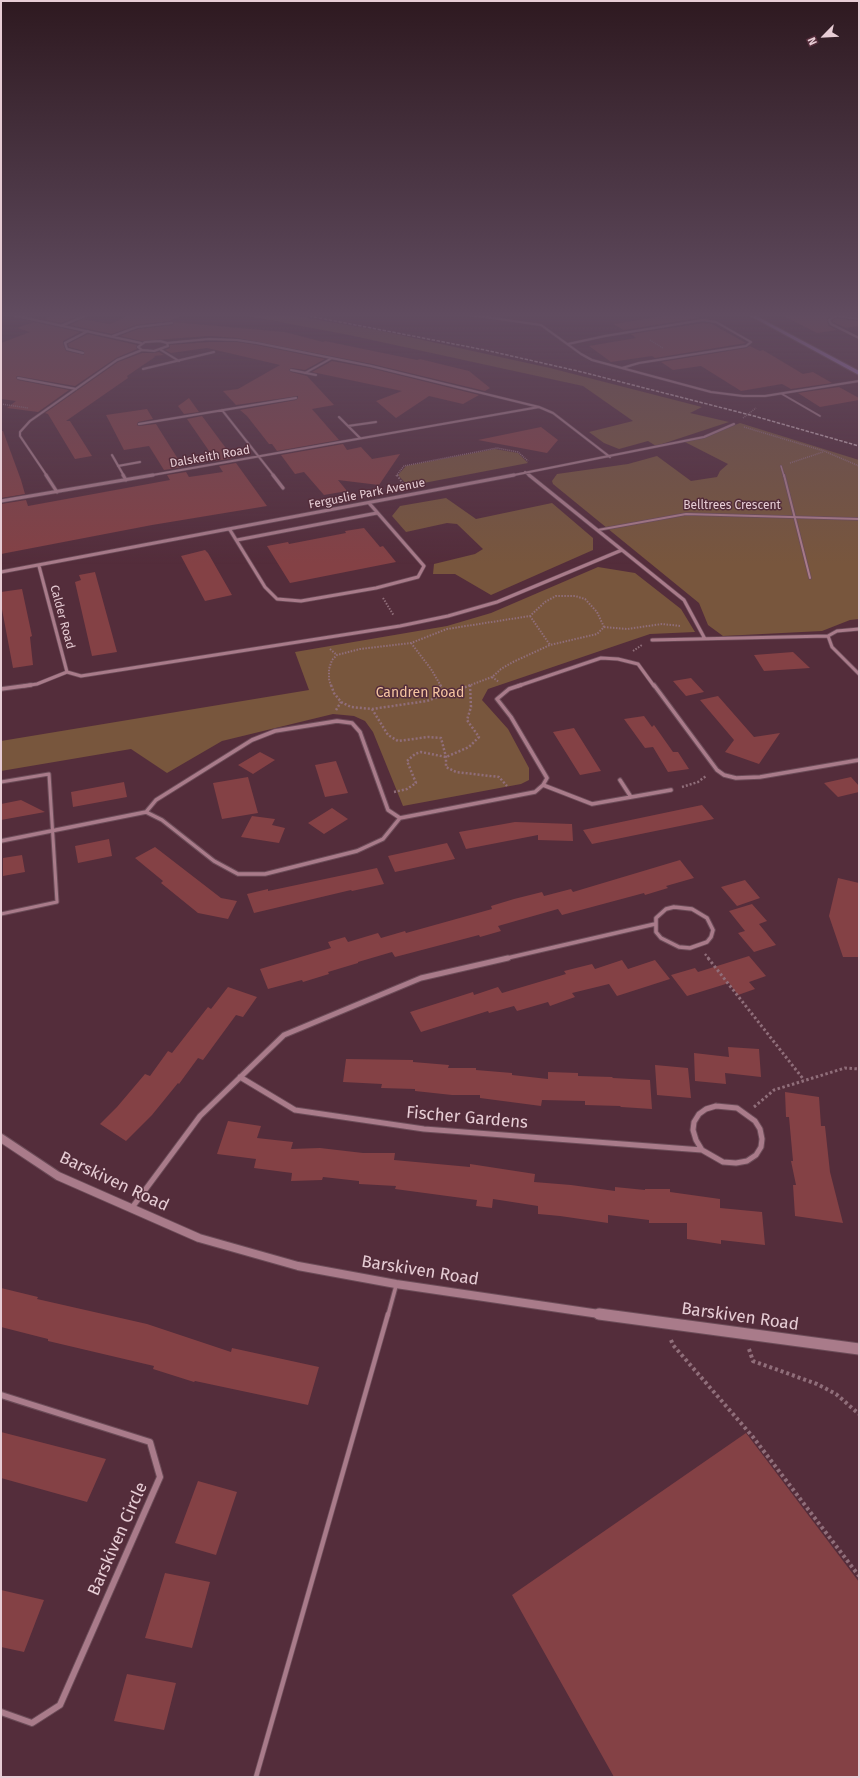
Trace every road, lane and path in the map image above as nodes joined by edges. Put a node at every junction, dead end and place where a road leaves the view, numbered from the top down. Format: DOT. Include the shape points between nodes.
graph roads {
  1 [pos="62,398"];
  2 [pos="296,398"];
  3 [pos="501,398"];
  4 [pos="788,398"];
  5 [pos="1,404"];
  6 [pos="539,407"];
  7 [pos="45,410"];
  8 [pos="222,410"];
  9 [pos="820,416"];
  10 [pos="339,417"];
  11 [pos="376,422"];
  12 [pos="139,424"];
  13 [pos="734,424"];
  14 [pos="348,426"];
  15 [pos="360,438"];
  16 [pos="824,451"];
  17 [pos="112,455"];
  18 [pos="259,457"];
  19 [pos="610,457"];
  20 [pos="140,462"];
  21 [pos="118,466"];
  22 [pos="781,466"];
  23 [pos="859,466"];
  24 [pos="538,470"];
  25 [pos="525,472"];
  26 [pos="126,480"];
  27 [pos="283,488"];
  28 [pos="57,492"];
  29 [pos="413,495"];
  30 [pos="1,501"];
  31 [pos="369,503"];
  32 [pos="377,513"];
  33 [pos="795,516"];
  34 [pos="859,519"];
  35 [pos="230,530"];
  36 [pos="598,530"];
  37 [pos="237,540"];
  38 [pos="622,550"];
  39 [pos="39,566"];
  40 [pos="1,572"];
  41 [pos="810,578"];
  42 [pos="376,588"];
  43 [pos="530,616"];
  44 [pos="400,626"];
  45 [pos="859,628"];
  46 [pos="828,636"];
  47 [pos="705,639"];
  48 [pos="652,640"];
  49 [pos="411,643"];
  50 [pos="550,644"];
  51 [pos="618,658"];
  52 [pos="67,672"];
  53 [pos="859,674"];
  54 [pos="470,685"];
  55 [pos="1,689"];
  56 [pos="446,695"];
  57 [pos="372,709"];
  58 [pos="446,757"];
  59 [pos="859,760"];
  60 [pos="717,770"];
  61 [pos="620,780"];
  62 [pos="1,782"];
  63 [pos="543,785"];
  64 [pos="671,790"];
  65 [pos="384,795"];
  66 [pos="514,796"];
  67 [pos="631,797"];
  68 [pos="146,812"];
  69 [pos="400,818"];
  70 [pos="52,831"];
  71 [pos="1,841"];
  72 [pos="1,914"];
  73 [pos="655,924"];
  74 [pos="699,946"];
  75 [pos="859,1069"];
  76 [pos="240,1077"];
  77 [pos="804,1080"];
  78 [pos="746,1114"];
  79 [pos="1,1138"];
  80 [pos="702,1150"];
  81 [pos="130,1210"];
  82 [pos="396,1284"];
  83 [pos="664,1323"];
  84 [pos="744,1333"];
  85 [pos="859,1349"];
  86 [pos="1,1395"];
  87 [pos="859,1414"];
  88 [pos="859,1576"];
  89 [pos="1,1712"];
  90 [pos="256,1777"];
  1 -- 7 [label="street"];
  2 -- 8 [label="street"];
  3 -- 6 [label="street"];
  4 -- 9 [label="lane"];
  5 -- 7 [label="path"];
  6 -- 15 [label="street, Dalskeith Road"];
  6 -- 19 [label="street" via="554,413"];
  7 -- 28 [label="street" via="22,428 20,436"];
  8 -- 12 [label="street"];
  8 -- 18 [label="street"];
  10 -- 14 [label="street"];
  11 -- 14 [label="street"];
  13 -- 16 [label="path"];
  13 -- 19 [label="street, Ferguslie Park Avenue" via="704,437"];
  14 -- 15 [label="street"];
  15 -- 18 [label="street, Dalskeith Road"];
  16 -- 22 [label="path"];
  16 -- 23 [label="path"];
  17 -- 21 [label="street"];
  18 -- 26 [label="street, Dalskeith Road"];
  18 -- 27 [label="street"];
  19 -- 24 [label="street, Ferguslie Park Avenue"];
  20 -- 21 [label="street"];
  21 -- 26 [label="street"];
  22 -- 33 [label="lane, Belltrees Crescent"];
  24 -- 25 [label="street, Ferguslie Park Avenue"];
  24 -- 29 [label="path" via="518,452 496,448 404,466 396,476"];
  25 -- 29 [label="street, Ferguslie Park Avenue"];
  25 -- 36 [label="street"];
  26 -- 28 [label="street, Dalskeith Road"];
  28 -- 30 [label="street, Dalskeith Road"];
  29 -- 31 [label="street, Ferguslie Park Avenue"];
  31 -- 32 [label="street"];
  31 -- 35 [label="street, Ferguslie Park Avenue"];
  32 -- 37 [label="street"];
  32 -- 42 [label="street" via="424,566 418,577"];
  33 -- 34 [label="lane, Belltrees Crescent"];
  33 -- 36 [label="lane, Belltrees Crescent" via="686,514"];
  33 -- 41 [label="lane, Belltrees Crescent"];
  35 -- 37 [label="street"];
  35 -- 39 [label="street, Ferguslie Park Avenue"];
  36 -- 38 [label="street"];
  37 -- 42 [label="street" via="265,587 277,599 301,601"];
  38 -- 44 [label="street" via="497,602"];
  38 -- 47 [label="street" via="684,600"];
  39 -- 40 [label="street, Ferguslie Park Avenue"];
  39 -- 52 [label="street, Calder Road"];
  42 -- 44 [label="path"];
  43 -- 49 [label="path" via="447,629"];
  43 -- 50 [label="path"];
  43 -- 50 [label="path" via="556,596 575,596 585,599 592,605 602,620 604,627 596,634"];
  44 -- 52 [label="street" via="81,676"];
  45 -- 46 [label="street" via="836,631"];
  46 -- 47 [label="street"];
  46 -- 53 [label="street" via="832,647"];
  47 -- 48 [label="street"];
  48 -- 51 [label="path"];
  49 -- 56 [label="path" via="431,669"];
  49 -- 57 [label="path" via="360,649 337,655 332,660 329,679 334,693 341,702 351,707"];
  50 -- 54 [label="path" via="501,669 492,677"];
  51 -- 60 [label="street" via="638,664"];
  51 -- 63 [label="street" via="601,658 509,689 497,699 511,717 547,778"];
  52 -- 55 [label="street" via="37,684"];
  54 -- 56 [label="path"];
  54 -- 58 [label="path" via="471,707 467,720 479,737 469,747"];
  56 -- 57 [label="path" via="427,701"];
  57 -- 58 [label="path" via="388,735 398,741 441,738"];
  58 -- 65 [label="path" via="421,752 415,754 407,761 416,783 407,789"];
  58 -- 66 [label="path" via="446,766 456,772 499,776"];
  59 -- 60 [label="street" via="736,778"];
  60 -- 64 [label="path" via="698,782"];
  61 -- 67 [label="street"];
  62 -- 70 [label="lane" via="49,774"];
  63 -- 66 [label="street" via="535,792"];
  63 -- 67 [label="street" via="592,804"];
  64 -- 67 [label="street"];
  65 -- 68 [label="street" via="360,732 352,723 337,721 275,732 252,740 156,800"];
  65 -- 69 [label="street" via="388,810"];
  66 -- 69 [label="street"];
  68 -- 69 [label="street" via="162,820 214,861 238,874 265,874 357,851 382,839"];
  68 -- 70 [label="street"];
  70 -- 71 [label="street"];
  70 -- 72 [label="lane" via="57,902"];
  73 -- 74 [label="street" via="656,932 670,944 690,948"];
  73 -- 74 [label="street" via="656,918 666,909 683,907 700,912 713,930 707,942"];
  73 -- 76 [label="street" via="421,978 284,1035"];
  74 -- 77 [label="path"];
  75 -- 77 [label="path" via="845,1068"];
  76 -- 80 [label="street, Fischer Gardens" via="295,1110 424,1129"];
  76 -- 81 [label="street" via="200,1116"];
  77 -- 78 [label="path" via="774,1090"];
  78 -- 80 [label="street" via="737,1108 716,1106 699,1114 693,1130"];
  78 -- 80 [label="street" via="760,1129 761,1148 756,1156 747,1161 730,1163 712,1157"];
  79 -- 81 [label="street, Barskiven Road" via="58,1176"];
  81 -- 82 [label="street, Barskiven Road" via="198,1238 290,1264"];
  82 -- 83 [label="street, Barskiven Road"];
  82 -- 90 [label="lane"];
  83 -- 84 [label="street, Barskiven Road"];
  83 -- 88 [label="path" via="673,1345 753,1437"];
  84 -- 85 [label="street, Barskiven Road"];
  84 -- 87 [label="path" via="753,1361 817,1384 836,1394"];
  86 -- 89 [label="street, Barskiven Circle" via="150,1442 160,1477 60,1705 32,1724"];
}
